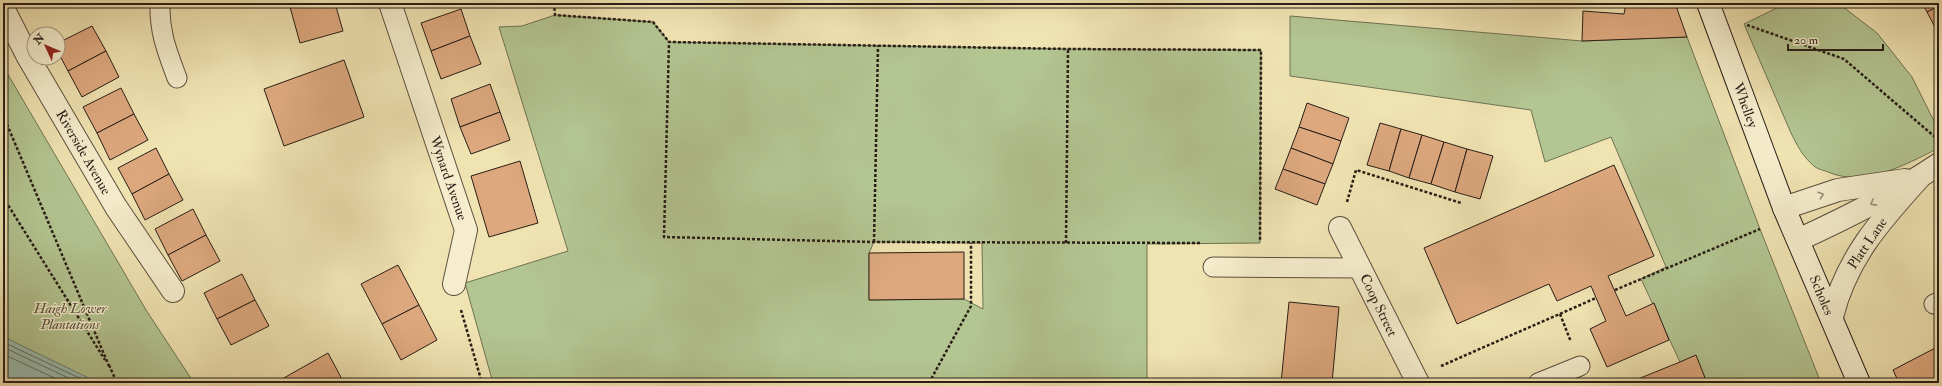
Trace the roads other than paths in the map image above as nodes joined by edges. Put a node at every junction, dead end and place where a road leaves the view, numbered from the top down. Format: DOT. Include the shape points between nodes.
graph roads {
  1 [pos="160,3"];
  2 [pos="390,3"];
  3 [pos="3,8"];
  4 [pos="1710,8"];
  5 [pos="177,78"];
  6 [pos="1939,164"];
  7 [pos="1919,178"];
  8 [pos="1784,208"];
  9 [pos="1340,228"];
  10 [pos="1798,240"];
  11 [pos="1213,267"];
  12 [pos="1361,268"];
  13 [pos="454,284"];
  14 [pos="174,291"];
  15 [pos="1832,316"];
  16 [pos="1580,366"];
  17 [pos="1417,381"];
  18 [pos="1538,383"];
  19 [pos="1859,383"];
  1 -- 5 [label="lane" via="163,42"];
  2 -- 13 [label="street, Wynard Avenue" via="466,230"];
  3 -- 14 [label="street, Riverside Avenue" via="28,57 116,207"];
  4 -- 8 [label="street, Whelley"];
  6 -- 7 [label="street, Platt Lane"];
  8 -- 7 [label="street, Platt Lane, one-way" via="1838,190"];
  7 -- 10 [label="street, Platt Lane, one-way" via="1844,219"];
  7 -- 15 [label="street, Platt Lane" via="1864,242 1836,298"];
  8 -- 10 [label="street, Scholes"];
  9 -- 12 [label="street, Coop Street"];
  10 -- 15 [label="street, Scholes"];
  11 -- 12 [label="lane"];
  12 -- 17 [label="street, Coop Street"];
  15 -- 19 [label="street, Scholes"];
  16 -- 18 [label="lane"];
}
